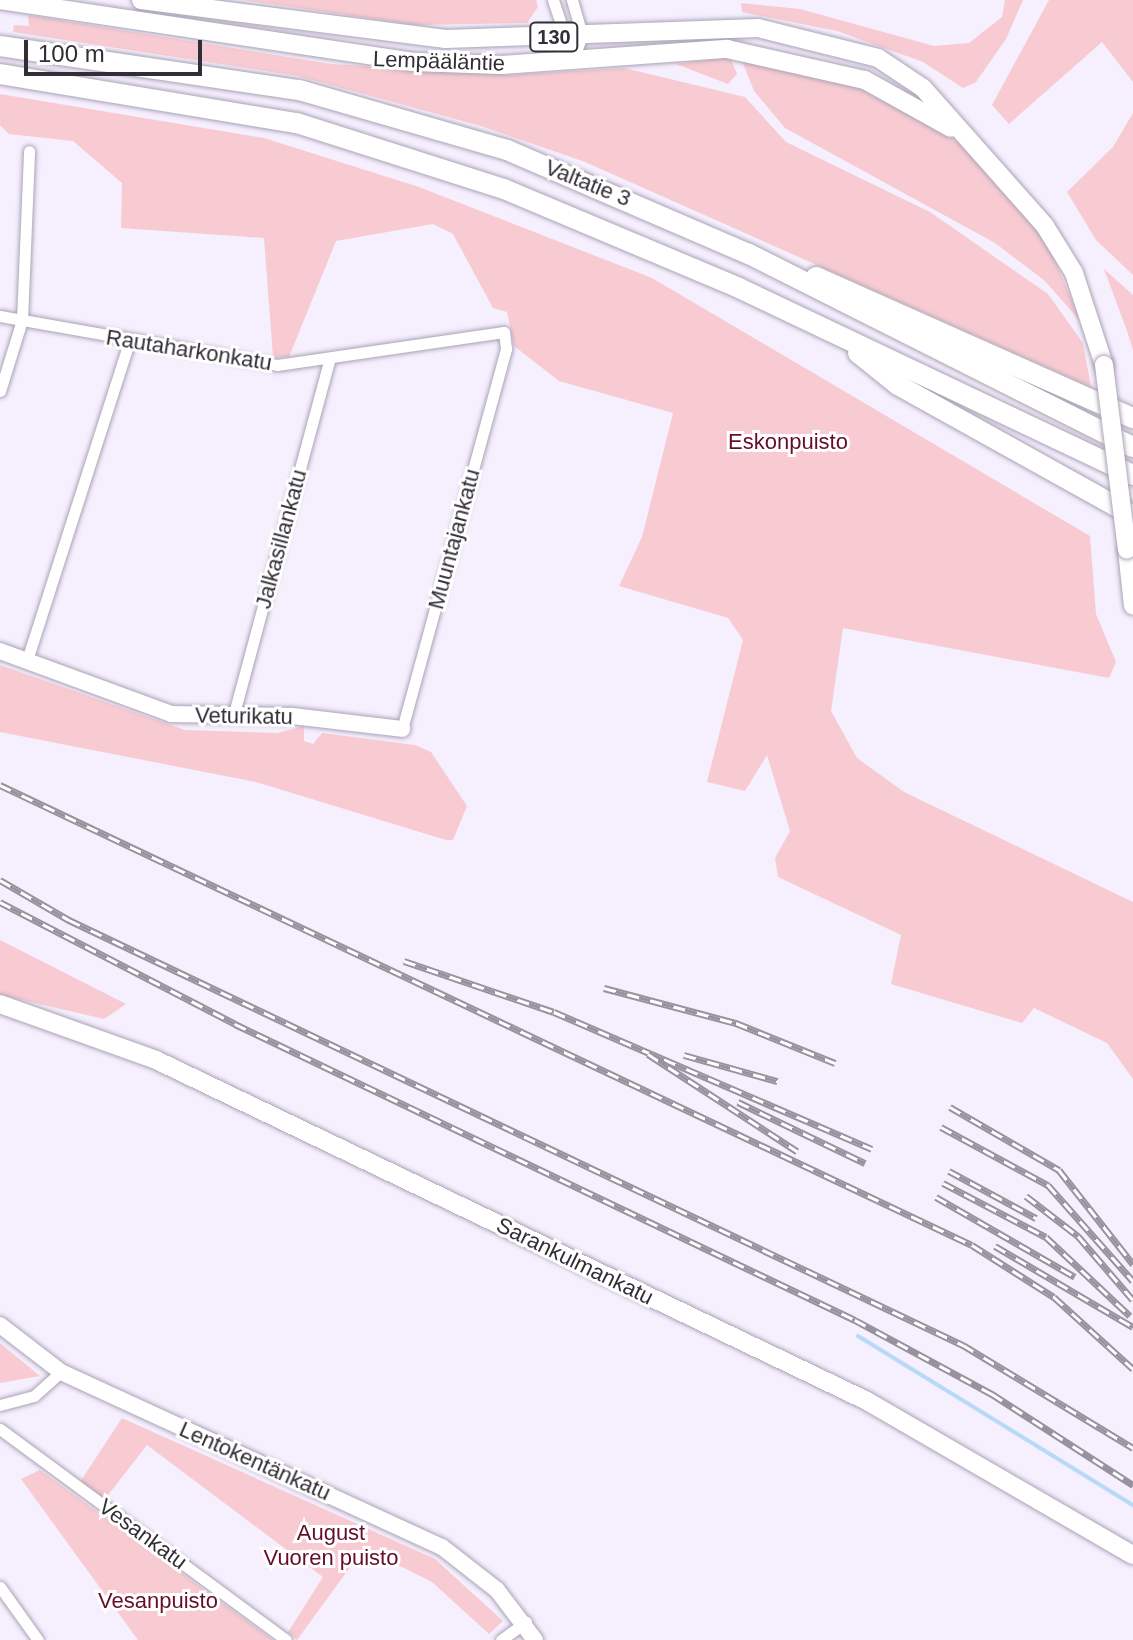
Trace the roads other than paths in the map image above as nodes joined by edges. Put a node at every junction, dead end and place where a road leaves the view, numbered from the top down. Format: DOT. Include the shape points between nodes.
graph roads {
  1 [pos="0,0"];
  2 [pos="141,0"];
  3 [pos="553,0"];
  4 [pos="572,0"];
  5 [pos="60,5"];
  6 [pos="81,7"];
  7 [pos="582,35"];
  8 [pos="561,37"];
  9 [pos="0,46"];
  10 [pos="573,60"];
  11 [pos="0,74"];
  12 [pos="960,134"];
  13 [pos="29,151"];
  14 [pos="749,254"];
  15 [pos="0,316"];
  16 [pos="22,320"];
  17 [pos="837,336"];
  18 [pos="130,340"];
  19 [pos="506,349"];
  20 [pos="329,362"];
  21 [pos="0,391"];
  22 [pos="1133,418"];
  23 [pos="1133,447"];
  24 [pos="1133,475"];
  25 [pos="1065,479"];
  26 [pos="1133,508"];
  27 [pos="1133,516"];
  28 [pos="1127,550"];
  29 [pos="1133,571"];
  30 [pos="1133,606"];
  31 [pos="0,651"];
  32 [pos="27,660"];
  33 [pos="233,717"];
  34 [pos="402,729"];
  35 [pos="0,1004"];
  36 [pos="0,1325"];
  37 [pos="61,1372"];
  38 [pos="0,1405"];
  39 [pos="0,1429"];
  40 [pos="1133,1555"];
  41 [pos="0,1587"];
  42 [pos="526,1622"];
  43 [pos="38,1640"];
  44 [pos="286,1640"];
  45 [pos="501,1640"];
  46 [pos="535,1640"];
  1 -- 5 [label="main road, Lempääläntie / 130"];
  2 -- 8 [label="main road, Lempääläntie / 130" via="395,36"];
  3 -- 8 [label="street"];
  4 -- 7 [label="street"];
  5 -- 6 [label="main road, Lempääläntie / 130"];
  6 -- 10 [label="main road, Lempääläntie / 130" via="363,58 477,65"];
  7 -- 8 [label="main road, Lempääläntie / 130"];
  7 -- 10 [label="street"];
  7 -- 12 [label="main road, Lempääläntie / 130" via="710,25 796,33 903,71"];
  8 -- 10 [label="street"];
  9 -- 14 [label="highway, Valtatie 3" via="299,90 397,116 607,189"];
  10 -- 12 [label="main road, Lempääläntie / 130" via="698,49 792,59 865,80"];
  11 -- 17 [label="highway, Valtatie 3" via="183,100 394,152 628,239"];
  12 -- 28 [label="main road, Lempääläntie / 130, bridge" via="1022,195 1061,249 1104,365"];
  13 -- 16 [label="street"];
  14 -- 22 [label="highway" via="784,261"];
  14 -- 23 [label="highway, Valtatie 3"];
  15 -- 16 [label="street, Rautaharkonkatu"];
  16 -- 18 [label="street, Rautaharkonkatu"];
  16 -- 21 [label="street"];
  17 -- 24 [label="highway, Valtatie 3"];
  17 -- 25 [label="highway" via="898,385"];
  18 -- 20 [label="street, Rautaharkonkatu" via="261,364"];
  18 -- 32 [label="street"];
  19 -- 20 [label="street, Rautaharkonkatu" via="504,332 491,332"];
  19 -- 34 [label="street, Muuntajankatu"];
  20 -- 33 [label="street, Jalkasillankatu"];
  25 -- 26 [label="highway"];
  25 -- 27 [label="highway"];
  28 -- 29 [label="main road, Lempääläntie / 130"];
  28 -- 30 [label="main road, Lempääläntie / 130"];
  31 -- 32 [label="street, Veturikatu"];
  32 -- 33 [label="street, Veturikatu" via="171,714"];
  33 -- 34 [label="street, Veturikatu"];
  35 -- 40 [label="main road, Sarankulmankatu" via="146,1056 840,1388 984,1463"];
  36 -- 37 [label="street, Lentokentänkatu"];
  37 -- 38 [label="street" via="34,1396"];
  37 -- 42 [label="street, Lentokentänkatu" via="442,1547"];
  39 -- 44 [label="street, Vesankatu"];
  41 -- 43 [label="street"];
  42 -- 45 [label="street"];
  42 -- 46 [label="street, Lentokentänkatu"];
}
